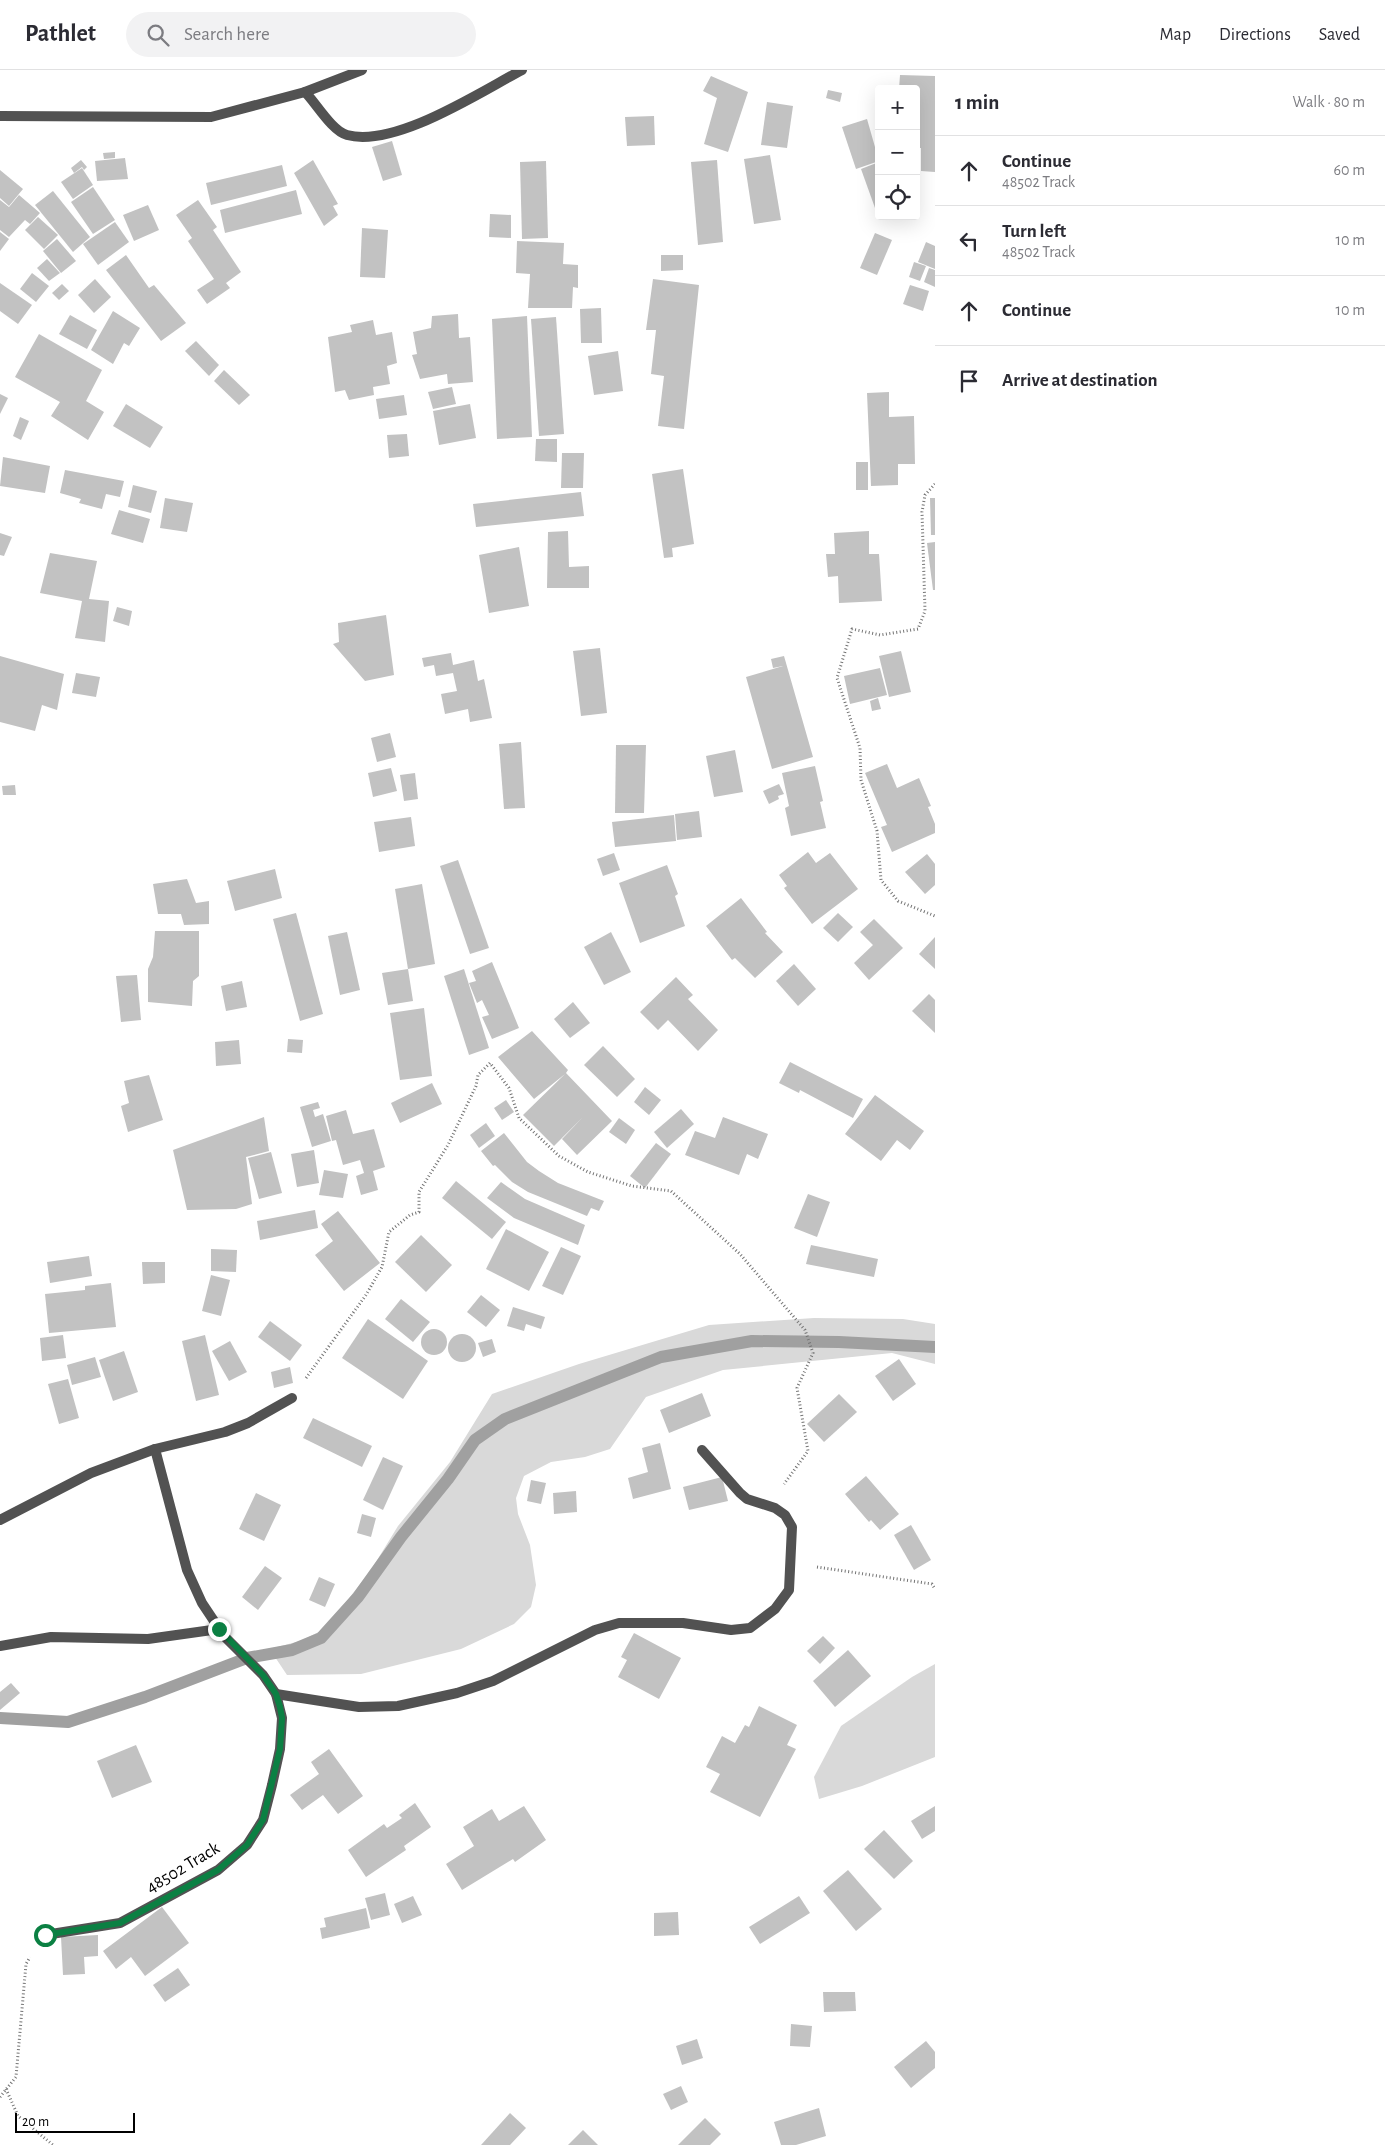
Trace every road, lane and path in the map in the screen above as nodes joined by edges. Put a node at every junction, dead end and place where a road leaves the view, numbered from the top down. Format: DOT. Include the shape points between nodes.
graph roads {
  1 [pos="362,70"];
  2 [pos="522,70"];
  3 [pos="305,92"];
  4 [pos="0,116"];
  5 [pos="935,484"];
  6 [pos="935,916"];
  7 [pos="292,1398"];
  8 [pos="155,1449"];
  9 [pos="702,1450"];
  10 [pos="775,1508"];
  11 [pos="0,1520"];
  12 [pos="792,1563"];
  13 [pos="935,1589"];
  14 [pos="219,1629"];
  15 [pos="0,1646"];
  16 [pos="276,1694"];
  17 [pos="45,1935"];
  18 [pos="6,2089"];
  19 [pos="0,2097"];
  20 [pos="53,2145"];
  1 -- 3 [label="street"];
  2 -- 3 [label="street" via="451,108 401,130 367,136 347,135 334,127"];
  3 -- 4 [label="street" via="211,118"];
  5 -- 6 [label="path" via="925,495 922,512 925,611 918,629 880,635 852,629 836,678 860,748 861,780 877,830 881,880 898,901"];
  7 -- 8 [label="street" via="233,1429"];
  7 -- 10 [label="path" via="366,1295 382,1266 389,1232 419,1212 419,1192 448,1145 478,1075 490,1063 509,1088 519,1118 559,1156 588,1172 632,1186 671,1191 740,1254 805,1330 813,1354 797,1388 808,1451 782,1486"];
  8 -- 11 [label="street" via="91,1473"];
  8 -- 14 [label="street, 48502 Track" via="187,1570 202,1603"];
  9 -- 10 [label="street" via="747,1499"];
  10 -- 12 [label="street" via="785,1515 792,1527"];
  12 -- 13 [label="path" via="932,1584"];
  12 -- 16 [label="street" via="784,1599 750,1628 731,1630 683,1623 618,1623 595,1630 493,1681 458,1693 398,1706 358,1706"];
  14 -- 15 [label="street" via="148,1639 51,1638"];
  14 -- 16 [label="street, 48502 Track" via="263,1675"];
  16 -- 17 [label="street, 48502 Track" via="282,1718 280,1749 263,1820 247,1845 218,1870 120,1923"];
  17 -- 18 [label="path" via="26,1964 16,2077"];
  18 -- 19 [label="path"];
  18 -- 20 [label="path" via="18,2116"];
}
